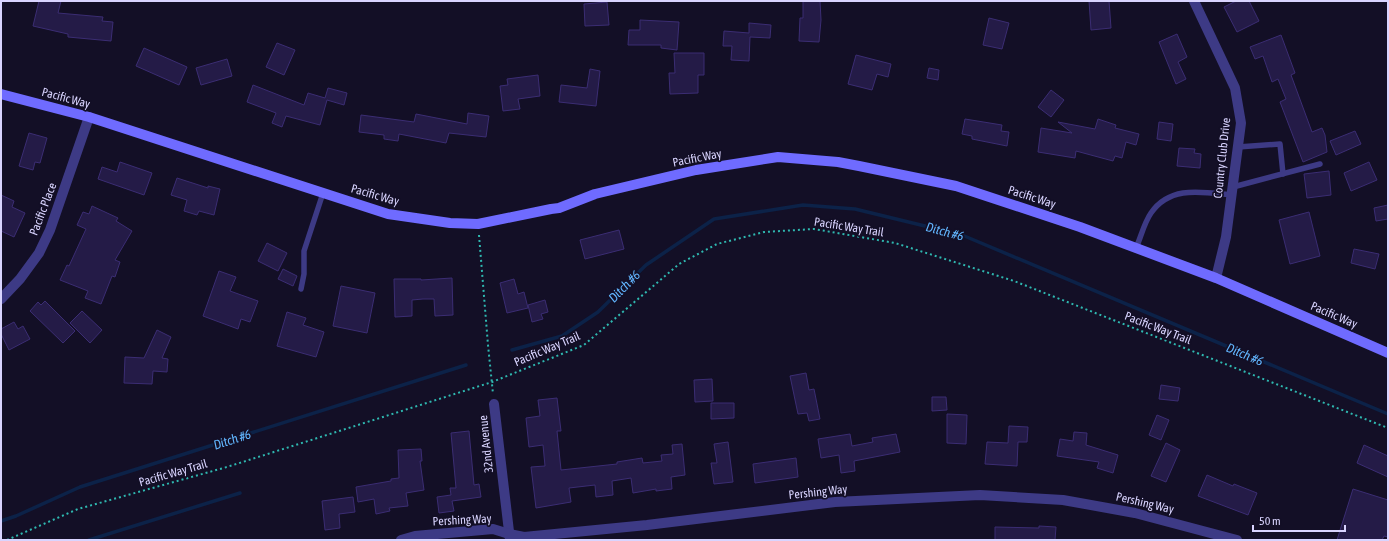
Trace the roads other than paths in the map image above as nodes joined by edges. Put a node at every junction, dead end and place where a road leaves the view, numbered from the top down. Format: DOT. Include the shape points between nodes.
graph roads {
  1 [pos="1194,1"];
  2 [pos="1,94"];
  3 [pos="89,117"];
  4 [pos="1238,147"];
  5 [pos="1320,164"];
  6 [pos="1283,174"];
  7 [pos="1232,191"];
  8 [pos="323,193"];
  9 [pos="1136,248"];
  10 [pos="1216,278"];
  11 [pos="301,289"];
  12 [pos="1,299"];
  13 [pos="1388,353"];
  14 [pos="494,404"];
  15 [pos="509,537"];
  16 [pos="401,540"];
  17 [pos="1237,540"];
  1 -- 4 [label="street, Country Club Drive" via="1235,88 1241,123"];
  2 -- 3 [label="main road, Pacific Way"];
  3 -- 8 [label="main road, Pacific Way"];
  3 -- 12 [label="street, Pacific Place" via="50,230 39,253"];
  4 -- 6 [label="lane" via="1280,144"];
  4 -- 7 [label="street, Country Club Drive"];
  5 -- 6 [label="lane"];
  6 -- 7 [label="lane"];
  7 -- 9 [label="lane" via="1194,191 1173,195 1160,203 1150,214"];
  7 -- 10 [label="street, Country Club Drive" via="1226,237"];
  8 -- 9 [label="main road, Pacific Way" via="388,214 450,223 478,224 559,208 595,194 696,170 778,157 845,163 956,186"];
  8 -- 11 [label="lane" via="304,251"];
  9 -- 10 [label="main road, Pacific Way"];
  10 -- 13 [label="main road, Pacific Way"];
  14 -- 15 [label="street, 32nd Avenue"];
  15 -- 16 [label="street, Pershing Way" via="493,529 416,536"];
  15 -- 17 [label="street, Pershing Way" via="647,525 835,502 980,495 1063,500 1135,512"];
}
